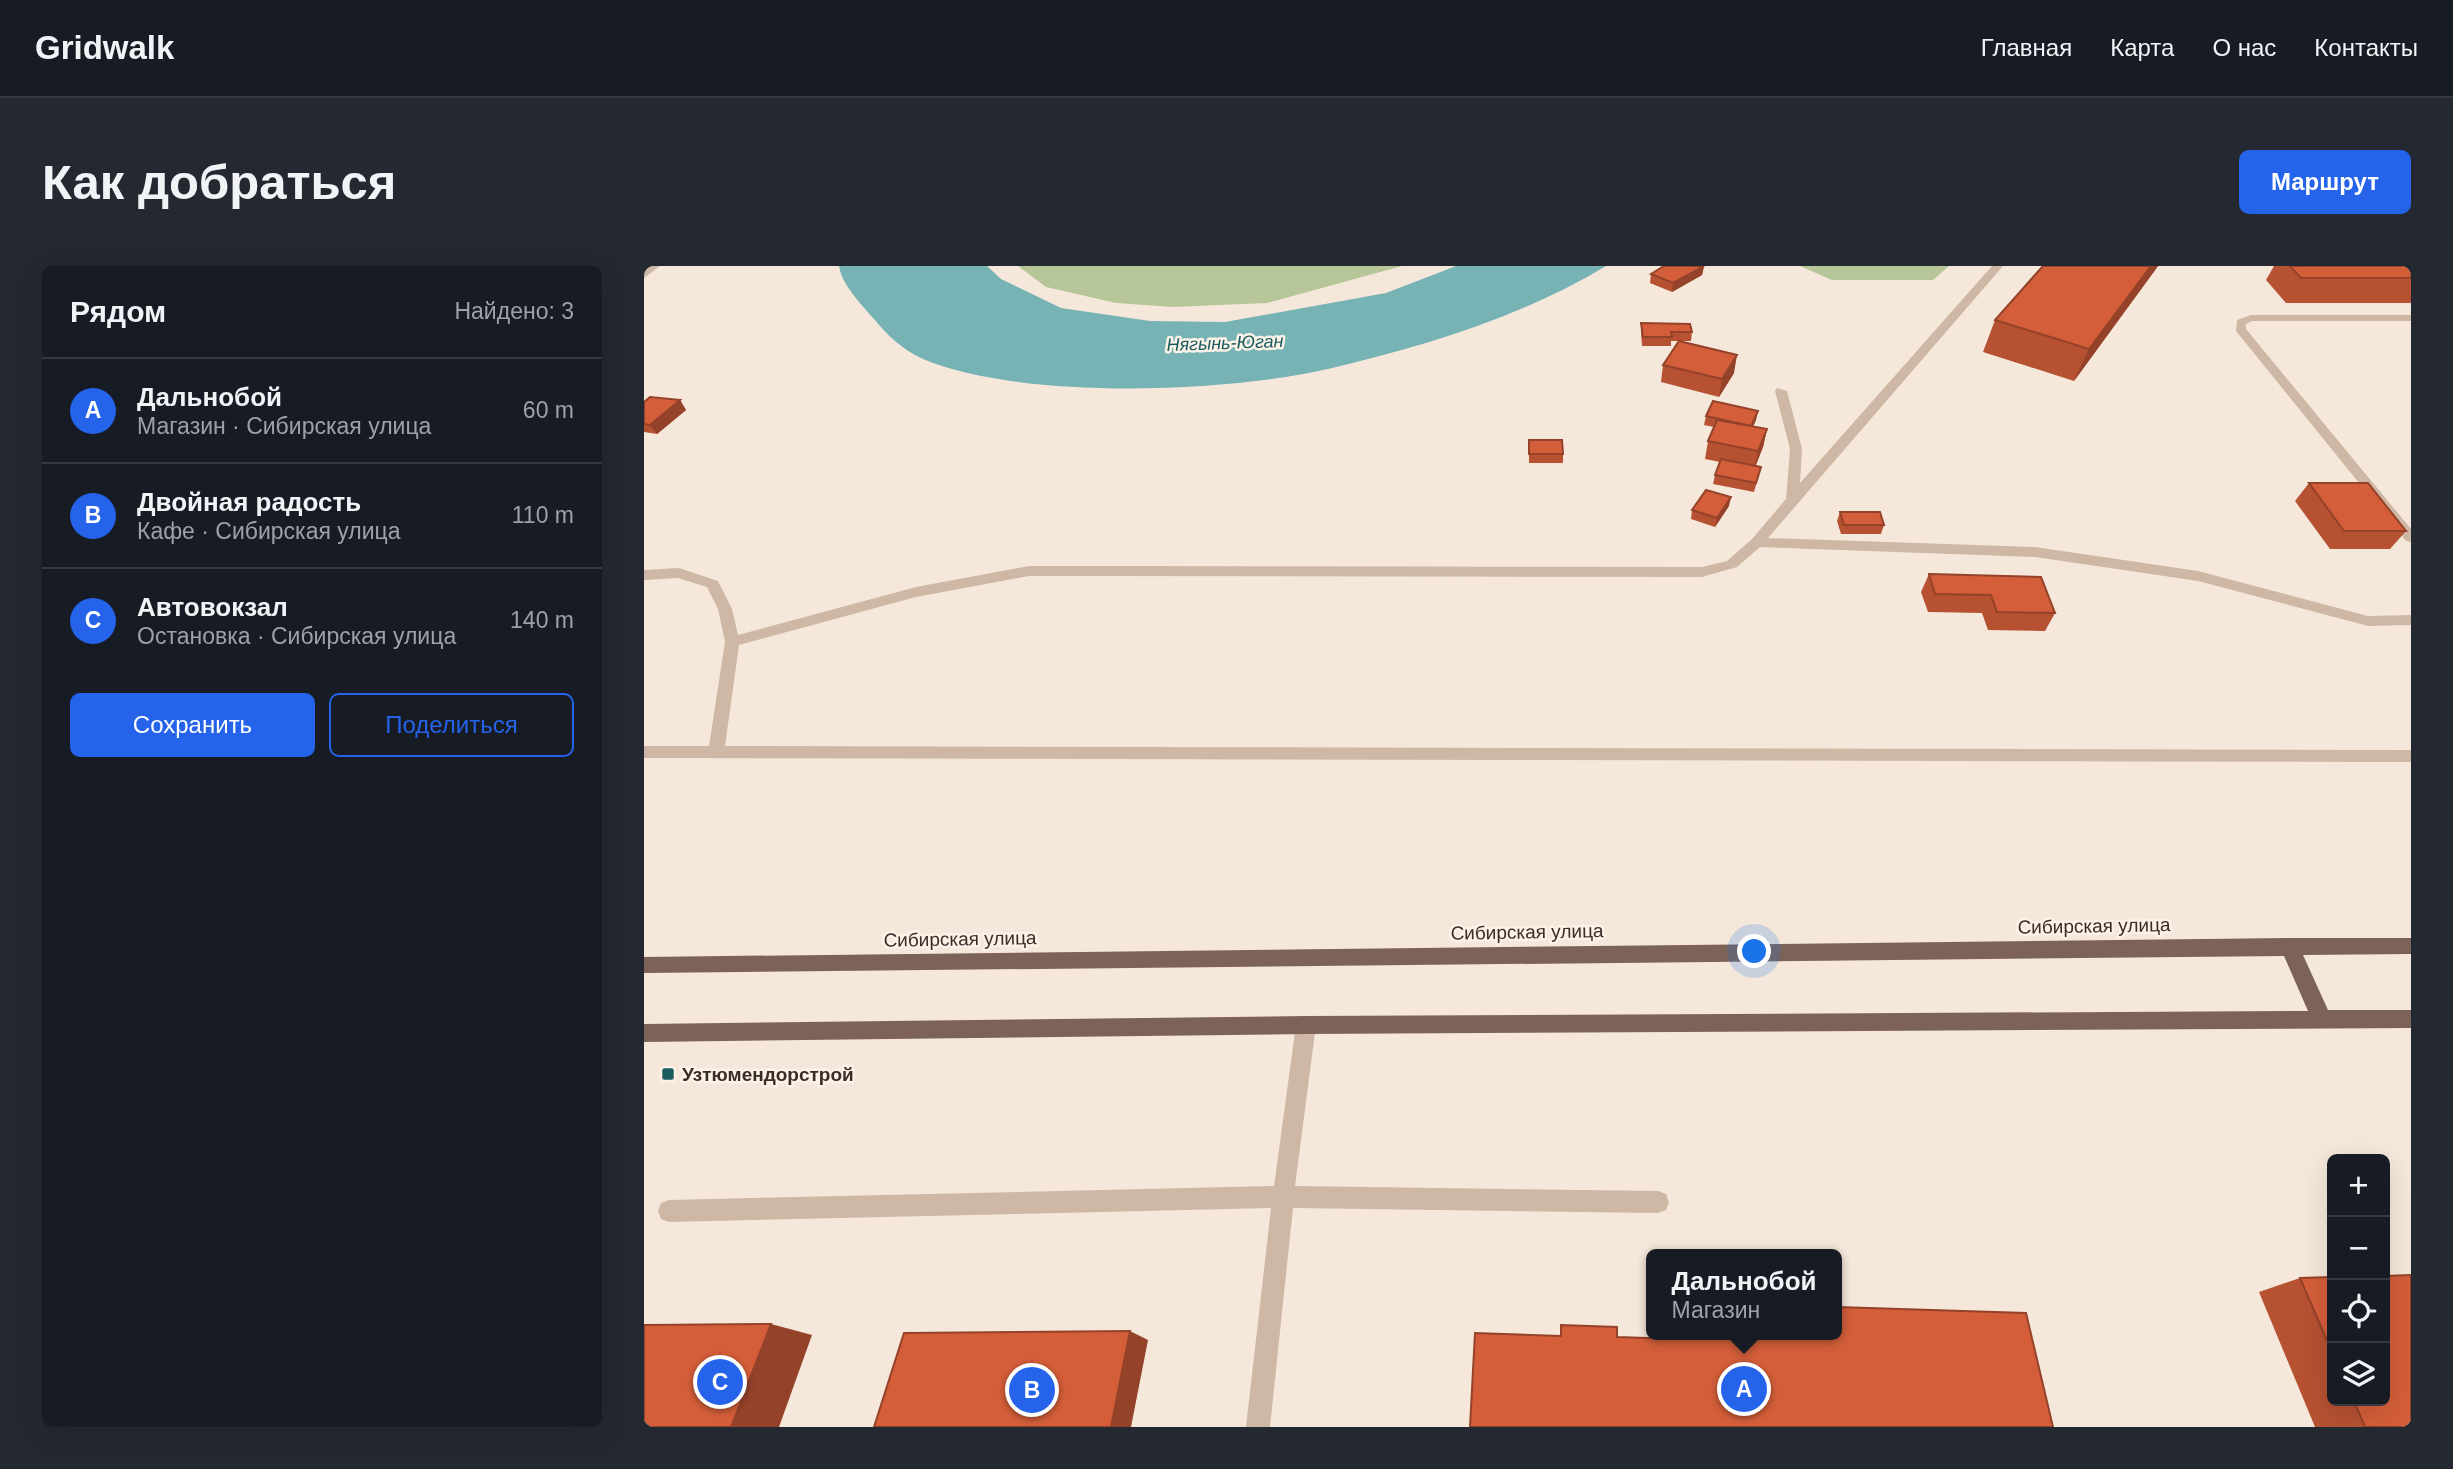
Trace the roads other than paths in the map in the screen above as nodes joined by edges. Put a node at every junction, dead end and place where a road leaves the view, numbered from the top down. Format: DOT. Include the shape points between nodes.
graph roads {
  1 [pos="655,266"];
  2 [pos="1998,266"];
  3 [pos="644,275"];
  4 [pos="2411,318"];
  5 [pos="1781,391"];
  6 [pos="1793,500"];
  7 [pos="2411,538"];
  8 [pos="1757,542"];
  9 [pos="644,575"];
  10 [pos="2411,620"];
  11 [pos="732,642"];
  12 [pos="644,752"];
  13 [pos="716,754"];
  14 [pos="2411,756"];
  15 [pos="2289,946"];
  16 [pos="2411,946"];
  17 [pos="644,965"];
  18 [pos="2411,1019"];
  19 [pos="2322,1020"];
  20 [pos="1306,1025"];
  21 [pos="644,1033"];
  22 [pos="1283,1197"];
  23 [pos="1658,1202"];
  24 [pos="669,1211"];
  25 [pos="1258,1427"];
  1 -- 3 [label="lane"];
  2 -- 6 [label="lane"];
  4 -- 7 [label="lane" via="2251,318 2241,322 2240,328"];
  5 -- 6 [label="lane" via="1796,449"];
  6 -- 8 [label="lane"];
  8 -- 10 [label="lane" via="2035,552 2198,576 2368,621"];
  8 -- 11 [label="lane" via="1732,564 1702,572 1029,571 893,595"];
  9 -- 11 [label="lane" via="679,573 713,584 725,609"];
  11 -- 13 [label="lane"];
  12 -- 13 [label="lane"];
  13 -- 14 [label="lane"];
  15 -- 16 [label="main road, Сибирская улица"];
  15 -- 17 [label="main road, Сибирская улица"];
  15 -- 19 [label="main road"];
  18 -- 19 [label="main road"];
  19 -- 20 [label="main road"];
  20 -- 21 [label="main road"];
  20 -- 22 [label="lane"];
  22 -- 23 [label="lane"];
  22 -- 24 [label="lane"];
  22 -- 25 [label="lane"];
}
